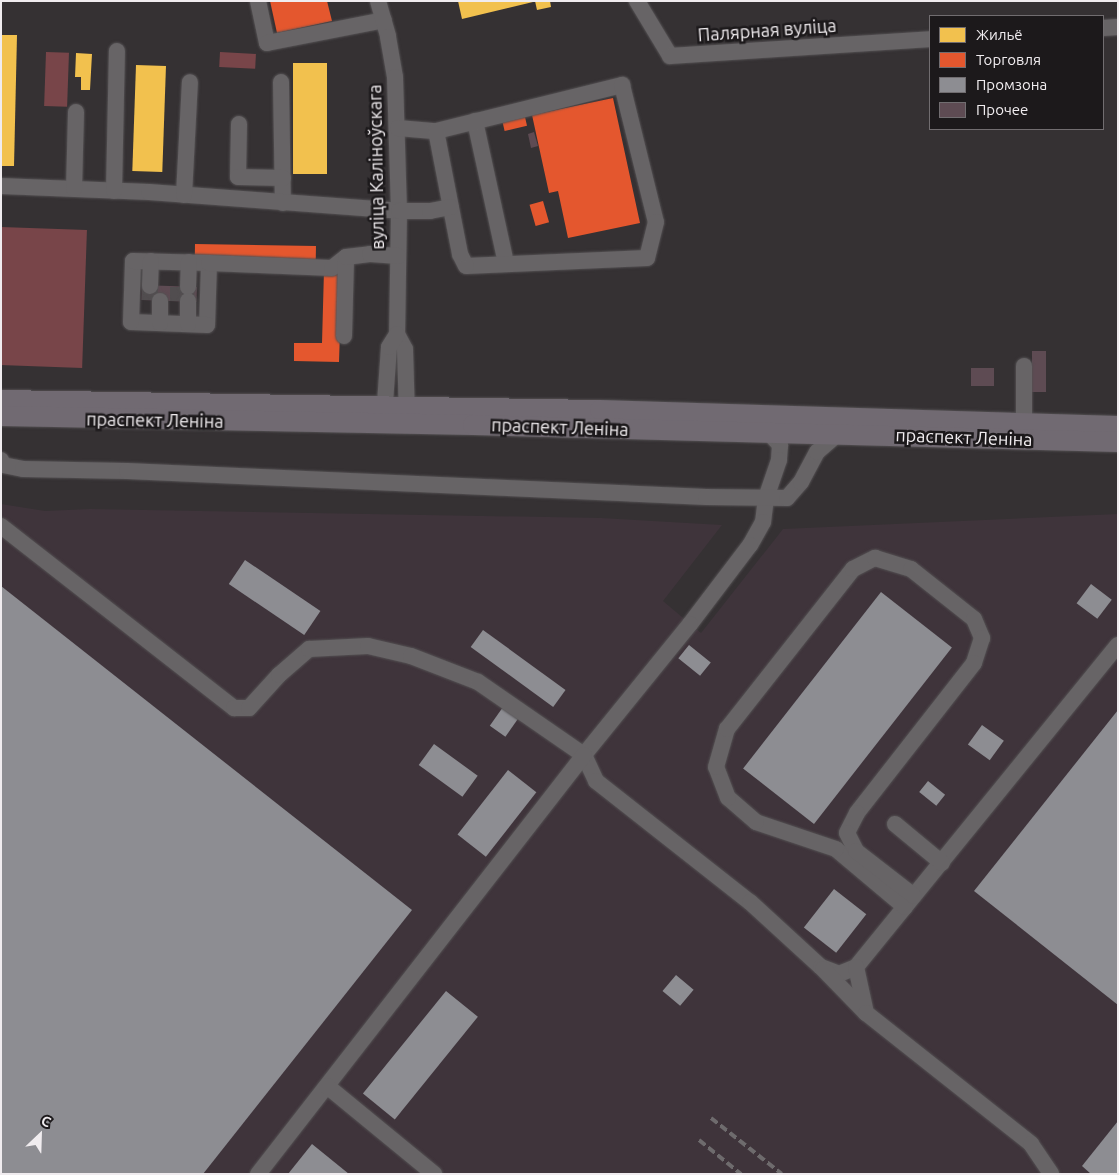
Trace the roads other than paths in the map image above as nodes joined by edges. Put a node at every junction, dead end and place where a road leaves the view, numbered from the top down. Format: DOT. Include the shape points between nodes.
graph roads {
  1 [pos="258,1"];
  2 [pos="378,1"];
  3 [pos="637,1"];
  4 [pos="384,20"];
  5 [pos="1118,27"];
  6 [pos="1104,28"];
  7 [pos="929,39"];
  8 [pos="117,52"];
  9 [pos="190,82"];
  10 [pos="281,82"];
  11 [pos="76,112"];
  12 [pos="475,121"];
  13 [pos="239,124"];
  14 [pos="398,128"];
  15 [pos="436,131"];
  16 [pos="282,178"];
  17 [pos="1,186"];
  18 [pos="74,189"];
  19 [pos="114,191"];
  20 [pos="184,195"];
  21 [pos="283,203"];
  22 [pos="452,207"];
  23 [pos="398,212"];
  24 [pos="398,256"];
  25 [pos="346,257"];
  26 [pos="156,261"];
  27 [pos="183,262"];
  28 [pos="210,263"];
  29 [pos="506,263"];
  30 [pos="155,323"];
  31 [pos="183,324"];
  32 [pos="397,334"];
  33 [pos="344,336"];
  34 [pos="1024,366"];
  35 [pos="1,400"];
  36 [pos="384,415"];
  37 [pos="407,415"];
  38 [pos="1,416"];
  39 [pos="1024,423"];
  40 [pos="1118,426"];
  41 [pos="768,432"];
  42 [pos="839,434"];
  43 [pos="1118,442"];
  44 [pos="1,460"];
  45 [pos="766,498"];
  46 [pos="1,526"];
  47 [pos="1118,645"];
  48 [pos="584,755"];
  49 [pos="895,824"];
  50 [pos="942,863"];
  51 [pos="909,902"];
  52 [pos="821,967"];
  53 [pos="856,967"];
  54 [pos="866,1013"];
  55 [pos="327,1086"];
  56 [pos="258,1174"];
  57 [pos="434,1174"];
  58 [pos="1051,1174"];
  1 -- 4 [label="street" via="267,43"];
  2 -- 4 [label="street, вуліца Каліноўскага"];
  3 -- 7 [label="street, Палярная вуліца" via="670,56"];
  4 -- 14 [label="street, вуліца Каліноўскага" via="395,77"];
  5 -- 6 [label="street"];
  8 -- 19 [label="street"];
  9 -- 20 [label="street"];
  10 -- 16 [label="street"];
  11 -- 18 [label="street"];
  12 -- 15 [label="street"];
  12 -- 29 [label="street"];
  12 -- 29 [label="street" via="622,85 656,222 647,258"];
  13 -- 16 [label="street" via="238,177"];
  14 -- 15 [label="street"];
  14 -- 23 [label="street, вуліца Каліноўскага"];
  15 -- 22 [label="street"];
  16 -- 21 [label="street"];
  17 -- 18 [label="street"];
  18 -- 19 [label="street"];
  19 -- 20 [label="street"];
  20 -- 21 [label="street"];
  21 -- 23 [label="street"];
  22 -- 23 [label="street"];
  22 -- 29 [label="street" via="462,262 466,266"];
  23 -- 24 [label="street, вуліца Каліноўскага"];
  24 -- 25 [label="street" via="370,254"];
  24 -- 32 [label="street, вуліца Каліноўскага"];
  25 -- 28 [label="street" via="332,268"];
  25 -- 33 [label="street"];
  26 -- 27 [label="street"];
  26 -- 30 [label="street"];
  26 -- 30 [label="street" via="133,261 131,322"];
  27 -- 28 [label="street"];
  27 -- 31 [label="street"];
  28 -- 31 [label="street" via="208,325"];
  30 -- 31 [label="street"];
  32 -- 36 [label="street, вуліца Каліноўскага" via="388,346"];
  32 -- 37 [label="street, вуліца Каліноўскага" via="405,349"];
  34 -- 39 [label="street"];
  35 -- 36 [label="main road, праспект Леніна"];
  36 -- 37 [label="main road, праспект Леніна"];
  36 -- 38 [label="main road, праспект Леніна"];
  37 -- 39 [label="main road, праспект Леніна"];
  37 -- 41 [label="main road, праспект Леніна"];
  39 -- 40 [label="main road, праспект Леніна"];
  41 -- 42 [label="main road, праспект Леніна"];
  41 -- 45 [label="street" via="780,445 779,460"];
  42 -- 43 [label="main road, праспект Леніна"];
  42 -- 45 [label="street" via="817,452 801,482 787,498"];
  44 -- 45 [label="street" via="3,465 23,470 137,471"];
  45 -- 48 [label="street" via="763,522 750,545"];
  46 -- 48 [label="street" via="234,708 249,708 279,674 309,649 368,646 411,656 478,682"];
  47 -- 50 [label="street"];
  48 -- 52 [label="street" via="596,781 750,902"];
  48 -- 55 [label="street"];
  49 -- 50 [label="street"];
  50 -- 51 [label="street"];
  51 -- 51 [label="street" via="856,851 847,833 857,813 974,663 982,638 974,619 911,569 875,558 853,569 727,729 716,767 728,798 756,822 836,849"];
  51 -- 53 [label="street"];
  52 -- 53 [label="street" via="839,974"];
  52 -- 54 [label="street"];
  53 -- 54 [label="street"];
  54 -- 58 [label="street" via="1031,1144"];
  55 -- 56 [label="street"];
  55 -- 57 [label="street"];
}
